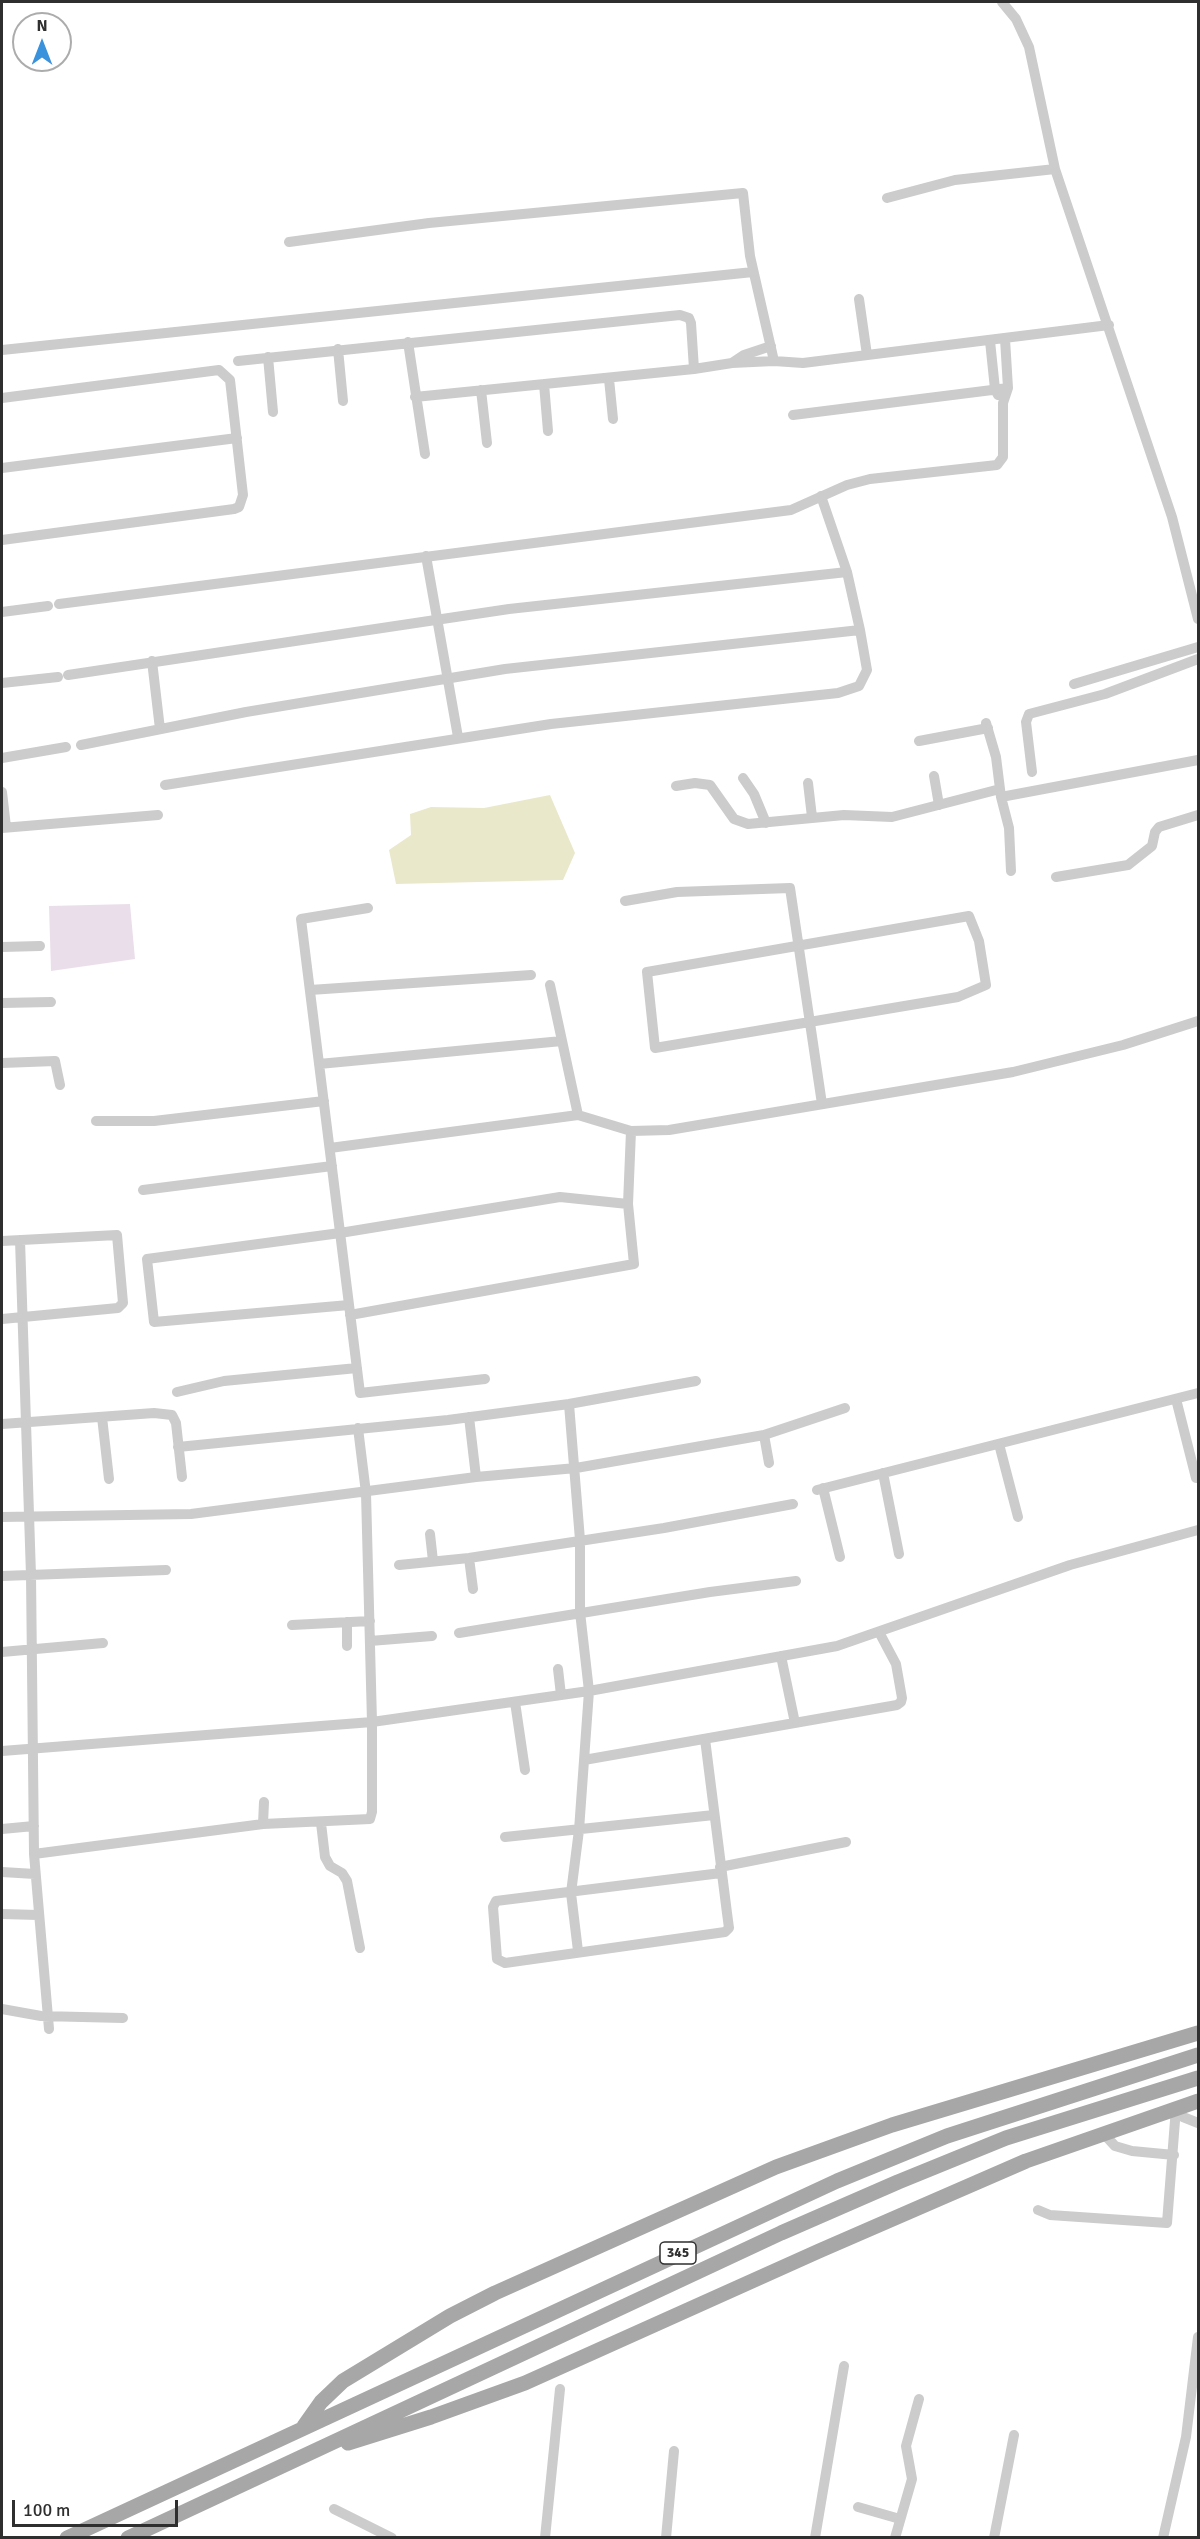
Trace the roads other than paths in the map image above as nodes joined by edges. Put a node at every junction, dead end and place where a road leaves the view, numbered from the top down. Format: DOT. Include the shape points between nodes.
graph roads {
  1 [pos="1002,2"];
  2 [pos="1055,169"];
  3 [pos="887,198"];
  4 [pos="289,242"];
  5 [pos="753,272"];
  6 [pos="859,299"];
  7 [pos="1109,325"];
  8 [pos="1005,339"];
  9 [pos="990,341"];
  10 [pos="408,342"];
  11 [pos="771,346"];
  12 [pos="338,349"];
  13 [pos="2,350"];
  14 [pos="867,355"];
  15 [pos="268,357"];
  16 [pos="238,361"];
  17 [pos="774,361"];
  18 [pos="732,363"];
  19 [pos="694,369"];
  20 [pos="609,379"];
  21 [pos="544,384"];
  22 [pos="1008,388"];
  23 [pos="995,389"];
  24 [pos="482,390"];
  25 [pos="415,397"];
  26 [pos="2,398"];
  27 [pos="343,401"];
  28 [pos="1002,403"];
  29 [pos="273,412"];
  30 [pos="793,415"];
  31 [pos="613,419"];
  32 [pos="548,432"];
  33 [pos="237,438"];
  34 [pos="487,443"];
  35 [pos="425,454"];
  36 [pos="2,468"];
  37 [pos="821,496"];
  38 [pos="2,540"];
  39 [pos="426,556"];
  40 [pos="847,572"];
  41 [pos="2,612"];
  42 [pos="1198,619"];
  43 [pos="437,620"];
  44 [pos="860,630"];
  45 [pos="1198,646"];
  46 [pos="1198,659"];
  47 [pos="152,661"];
  48 [pos="447,679"];
  49 [pos="2,683"];
  50 [pos="1074,684"];
  51 [pos="160,729"];
  52 [pos="458,737"];
  53 [pos="919,741"];
  54 [pos="81,745"];
  55 [pos="66,747"];
  56 [pos="2,758"];
  57 [pos="1198,760"];
  58 [pos="1032,772"];
  59 [pos="934,776"];
  60 [pos="743,778"];
  61 [pos="808,783"];
  62 [pos="165,785"];
  63 [pos="676,786"];
  64 [pos="2,792"];
  65 [pos="1001,793"];
  66 [pos="939,805"];
  67 [pos="158,815"];
  68 [pos="1198,815"];
  69 [pos="812,817"];
  70 [pos="766,823"];
  71 [pos="4,828"];
  72 [pos="1011,870"];
  73 [pos="1056,877"];
  74 [pos="626,901"];
  75 [pos="368,908"];
  76 [pos="40,946"];
  77 [pos="798,946"];
  78 [pos="2,947"];
  79 [pos="531,975"];
  80 [pos="550,985"];
  81 [pos="310,990"];
  82 [pos="51,1002"];
  83 [pos="2,1003"];
  84 [pos="810,1021"];
  85 [pos="1198,1021"];
  86 [pos="562,1041"];
  87 [pos="2,1063"];
  88 [pos="320,1065"];
  89 [pos="60,1085"];
  90 [pos="324,1101"];
  91 [pos="822,1104"];
  92 [pos="578,1115"];
  93 [pos="96,1121"];
  94 [pos="631,1131"];
  95 [pos="330,1148"];
  96 [pos="332,1166"];
  97 [pos="143,1190"];
  98 [pos="628,1204"];
  99 [pos="340,1233"];
  100 [pos="20,1240"];
  101 [pos="2,1241"];
  102 [pos="350,1310"];
  103 [pos="23,1316"];
  104 [pos="2,1319"];
  105 [pos="357,1368"];
  106 [pos="485,1379"];
  107 [pos="696,1381"];
  108 [pos="177,1392"];
  109 [pos="1198,1393"];
  110 [pos="1176,1399"];
  111 [pos="569,1404"];
  112 [pos="845,1408"];
  113 [pos="102,1417"];
  114 [pos="469,1417"];
  115 [pos="2,1424"];
  116 [pos="26,1424"];
  117 [pos="358,1428"];
  118 [pos="764,1435"];
  119 [pos="999,1444"];
  120 [pos="178,1447"];
  121 [pos="769,1463"];
  122 [pos="576,1468"];
  123 [pos="883,1473"];
  124 [pos="182,1476"];
  125 [pos="476,1477"];
  126 [pos="1196,1478"];
  127 [pos="109,1479"];
  128 [pos="366,1493"];
  129 [pos="793,1504"];
  130 [pos="2,1517"];
  131 [pos="1018,1517"];
  132 [pos="28,1518"];
  133 [pos="1198,1530"];
  134 [pos="430,1534"];
  135 [pos="580,1540"];
  136 [pos="899,1554"];
  137 [pos="840,1557"];
  138 [pos="469,1558"];
  139 [pos="434,1561"];
  140 [pos="399,1564"];
  141 [pos="166,1570"];
  142 [pos="31,1575"];
  143 [pos="2,1576"];
  144 [pos="796,1581"];
  145 [pos="473,1590"];
  146 [pos="580,1612"];
  147 [pos="370,1621"];
  148 [pos="347,1622"];
  149 [pos="292,1625"];
  150 [pos="879,1632"];
  151 [pos="459,1633"];
  152 [pos="432,1636"];
  153 [pos="370,1641"];
  154 [pos="103,1644"];
  155 [pos="347,1646"];
  156 [pos="31,1650"];
  157 [pos="2,1652"];
  158 [pos="781,1656"];
  159 [pos="558,1669"];
  160 [pos="589,1691"];
  161 [pos="561,1695"];
  162 [pos="514,1702"];
  163 [pos="372,1722"];
  164 [pos="795,1723"];
  165 [pos="705,1739"];
  166 [pos="32,1749"];
  167 [pos="2,1751"];
  168 [pos="584,1760"];
  169 [pos="525,1770"];
  170 [pos="264,1802"];
  171 [pos="714,1815"];
  172 [pos="321,1822"];
  173 [pos="263,1824"];
  174 [pos="34,1826"];
  175 [pos="2,1829"];
  176 [pos="579,1830"];
  177 [pos="505,1837"];
  178 [pos="846,1842"];
  179 [pos="34,1854"];
  180 [pos="721,1870"];
  181 [pos="2,1872"];
  182 [pos="35,1874"];
  183 [pos="571,1893"];
  184 [pos="2,1914"];
  185 [pos="38,1915"];
  186 [pos="360,1948"];
  187 [pos="578,1951"];
  188 [pos="2,2009"];
  189 [pos="48,2015"];
  190 [pos="123,2018"];
  191 [pos="49,2029"];
  192 [pos="1198,2033"];
  193 [pos="1166,2041"];
  194 [pos="1198,2055"];
  195 [pos="1144,2072"];
  196 [pos="1198,2078"];
  197 [pos="1198,2101"];
  198 [pos="1176,2108"];
  199 [pos="1198,2123"];
  200 [pos="1104,2134"];
  201 [pos="1174,2155"];
  202 [pos="1038,2210"];
  203 [pos="1198,2337"];
  204 [pos="844,2366"];
  205 [pos="560,2389"];
  206 [pos="919,2399"];
  207 [pos="302,2429"];
  208 [pos="375,2429"];
  209 [pos="1014,2435"];
  210 [pos="674,2451"];
  211 [pos="858,2507"];
  212 [pos="334,2509"];
  213 [pos="900,2520"];
  214 [pos="68,2538"];
  215 [pos="128,2538"];
  216 [pos="392,2538"];
  217 [pos="545,2538"];
  218 [pos="666,2538"];
  219 [pos="815,2538"];
  220 [pos="895,2538"];
  221 [pos="994,2538"];
  222 [pos="1163,2538"];
  1 -- 2 [label="street" via="1016,19 1029,47"];
  2 -- 3 [label="street" via="955,180"];
  2 -- 7 [label="street"];
  4 -- 5 [label="street" via="429,223 743,193"];
  5 -- 11 [label="street"];
  5 -- 13 [label="street"];
  6 -- 14 [label="street"];
  7 -- 8 [label="street"];
  7 -- 42 [label="street" via="1172,517"];
  8 -- 9 [label="street"];
  8 -- 22 [label="street"];
  9 -- 14 [label="street"];
  9 -- 23 [label="street"];
  10 -- 12 [label="street"];
  10 -- 19 [label="street" via="685,315 691,323"];
  10 -- 25 [label="street"];
  11 -- 17 [label="street"];
  11 -- 18 [label="street"];
  12 -- 15 [label="street"];
  12 -- 27 [label="street"];
  14 -- 17 [label="street" via="804,363"];
  15 -- 16 [label="street"];
  15 -- 29 [label="street"];
  17 -- 18 [label="street"];
  18 -- 19 [label="street"];
  19 -- 20 [label="street"];
  20 -- 21 [label="street"];
  20 -- 31 [label="street"];
  21 -- 24 [label="street"];
  21 -- 32 [label="street"];
  22 -- 23 [label="street"];
  22 -- 28 [label="street"];
  23 -- 28 [label="street"];
  23 -- 30 [label="street"];
  24 -- 25 [label="street"];
  24 -- 34 [label="street"];
  25 -- 35 [label="street"];
  26 -- 33 [label="street" via="219,370 230,380"];
  28 -- 37 [label="street" via="1004,453 997,465 870,479"];
  33 -- 36 [label="street"];
  33 -- 38 [label="street" via="243,495 239,507"];
  37 -- 39 [label="street" via="791,510"];
  37 -- 40 [label="street"];
  39 -- 41 [label="street"];
  39 -- 43 [label="street"];
  40 -- 43 [label="street"];
  40 -- 44 [label="street"];
  43 -- 47 [label="street"];
  43 -- 48 [label="street"];
  44 -- 48 [label="street" via="588,659"];
  44 -- 52 [label="street" via="867,670 860,686 850,690"];
  45 -- 50 [label="street"];
  46 -- 58 [label="street" via="1115,691 1029,714 1026,722"];
  47 -- 49 [label="street"];
  47 -- 51 [label="street"];
  48 -- 51 [label="street"];
  48 -- 52 [label="street"];
  51 -- 54 [label="street"];
  52 -- 62 [label="street"];
  53 -- 65 [label="street" via="987,725"];
  55 -- 56 [label="street"];
  57 -- 65 [label="street"];
  59 -- 66 [label="street"];
  60 -- 70 [label="street"];
  61 -- 69 [label="street"];
  63 -- 70 [label="street" via="711,785 740,823"];
  64 -- 71 [label="street"];
  65 -- 66 [label="street"];
  65 -- 72 [label="street" via="1009,828"];
  66 -- 69 [label="street" via="892,818"];
  67 -- 71 [label="street"];
  68 -- 73 [label="street" via="1159,827 1152,846 1128,865"];
  69 -- 70 [label="street"];
  74 -- 77 [label="street" via="676,892 790,888"];
  75 -- 81 [label="street" via="302,919"];
  76 -- 78 [label="street"];
  77 -- 84 [label="street"];
  77 -- 84 [label="street" via="647,972 655,1048"];
  77 -- 84 [label="street" via="969,916 979,941 986,985 958,997"];
  79 -- 81 [label="street"];
  80 -- 86 [label="street"];
  81 -- 88 [label="street"];
  82 -- 83 [label="street"];
  84 -- 91 [label="street"];
  85 -- 91 [label="street" via="1013,1072"];
  86 -- 88 [label="street"];
  86 -- 92 [label="street"];
  87 -- 89 [label="street" via="55,1061"];
  88 -- 90 [label="street"];
  90 -- 93 [label="street" via="154,1121"];
  90 -- 95 [label="street"];
  91 -- 94 [label="street" via="669,1130"];
  92 -- 94 [label="street"];
  92 -- 95 [label="street"];
  94 -- 98 [label="street"];
  95 -- 96 [label="street"];
  96 -- 97 [label="street"];
  96 -- 99 [label="street"];
  98 -- 99 [label="street" via="560,1197"];
  98 -- 102 [label="street" via="634,1264"];
  99 -- 102 [label="street"];
  99 -- 102 [label="street" via="147,1259 154,1322"];
  100 -- 101 [label="street"];
  100 -- 103 [label="street"];
  100 -- 103 [label="street" via="117,1235 123,1303 118,1308"];
  102 -- 105 [label="street"];
  103 -- 104 [label="street"];
  103 -- 116 [label="street"];
  105 -- 106 [label="street" via="360,1393"];
  105 -- 108 [label="street" via="224,1381"];
  107 -- 111 [label="street"];
  109 -- 110 [label="street"];
  110 -- 119 [label="street"];
  110 -- 126 [label="street"];
  111 -- 114 [label="street"];
  111 -- 122 [label="street"];
  112 -- 118 [label="street"];
  113 -- 116 [label="street"];
  113 -- 120 [label="street" via="172,1415"];
  113 -- 127 [label="street"];
  114 -- 117 [label="street"];
  114 -- 125 [label="street"];
  115 -- 116 [label="street"];
  116 -- 132 [label="street"];
  117 -- 120 [label="street"];
  117 -- 128 [label="street"];
  118 -- 121 [label="street"];
  118 -- 122 [label="street"];
  119 -- 123 [label="street"];
  119 -- 131 [label="street"];
  120 -- 124 [label="street"];
  122 -- 125 [label="street"];
  122 -- 135 [label="street"];
  123 -- 136 [label="street"];
  123 -- 137 [label="street" via="820,1489"];
  125 -- 128 [label="street"];
  128 -- 132 [label="street" via="191,1514"];
  128 -- 147 [label="street"];
  129 -- 135 [label="street"];
  130 -- 132 [label="street"];
  132 -- 142 [label="street"];
  133 -- 150 [label="street" via="1070,1564"];
  134 -- 139 [label="street"];
  135 -- 138 [label="street"];
  135 -- 146 [label="street"];
  138 -- 139 [label="street"];
  138 -- 145 [label="street"];
  139 -- 140 [label="street"];
  141 -- 142 [label="street"];
  142 -- 143 [label="street"];
  142 -- 156 [label="street"];
  144 -- 146 [label="street"];
  146 -- 151 [label="street"];
  146 -- 160 [label="street"];
  147 -- 148 [label="street"];
  147 -- 153 [label="street"];
  148 -- 149 [label="street"];
  148 -- 155 [label="street"];
  150 -- 158 [label="street" via="837,1646"];
  150 -- 164 [label="street" via="896,1664 901,1702"];
  152 -- 153 [label="street"];
  153 -- 163 [label="street"];
  154 -- 156 [label="street"];
  156 -- 157 [label="street"];
  156 -- 166 [label="street"];
  158 -- 160 [label="street"];
  158 -- 164 [label="street"];
  159 -- 161 [label="street"];
  160 -- 161 [label="street"];
  160 -- 168 [label="street"];
  161 -- 162 [label="street"];
  162 -- 163 [label="street"];
  162 -- 169 [label="street"];
  163 -- 166 [label="street"];
  163 -- 172 [label="street" via="370,1819"];
  164 -- 165 [label="street"];
  165 -- 168 [label="street"];
  165 -- 171 [label="street"];
  166 -- 167 [label="street"];
  166 -- 174 [label="street"];
  168 -- 176 [label="street"];
  170 -- 173 [label="street"];
  171 -- 176 [label="street"];
  171 -- 180 [label="street"];
  172 -- 173 [label="street"];
  172 -- 186 [label="street" via="325,1857 347,1881"];
  173 -- 179 [label="street"];
  174 -- 175 [label="street"];
  174 -- 179 [label="street"];
  176 -- 177 [label="street"];
  176 -- 183 [label="street"];
  178 -- 180 [label="street"];
  179 -- 182 [label="street"];
  180 -- 183 [label="street"];
  180 -- 187 [label="street" via="729,1928 725,1932"];
  181 -- 182 [label="street"];
  182 -- 185 [label="street"];
  183 -- 187 [label="street"];
  183 -- 187 [label="street" via="496,1901 493,1907 497,1959 505,1963"];
  184 -- 185 [label="street"];
  185 -- 189 [label="street"];
  188 -- 189 [label="street"];
  189 -- 190 [label="street"];
  189 -- 191 [label="street"];
  192 -- 193 [label="main road"];
  193 -- 195 [label="main road"];
  193 -- 207 [label="main road" via="882,2128 776,2167 495,2293 343,2381 321,2402"];
  194 -- 195 [label="main road, 345"];
  195 -- 207 [label="main road, 345" via="947,2136 795,2199"];
  196 -- 208 [label="main road, 345" via="1006,2138 781,2233"];
  197 -- 198 [label="main road"];
  198 -- 199 [label="street"];
  198 -- 200 [label="main road"];
  198 -- 201 [label="street"];
  200 -- 201 [label="street" via="1115,2146"];
  200 -- 208 [label="main road" via="1011,2168 525,2383"];
  201 -- 202 [label="street" via="1167,2223 1050,2215"];
  203 -- 222 [label="street" via="1186,2437"];
  204 -- 219 [label="street"];
  205 -- 217 [label="street"];
  206 -- 213 [label="street" via="906,2446 912,2479"];
  207 -- 214 [label="main road, 345"];
  208 -- 215 [label="main road, 345" via="311,2452"];
  209 -- 221 [label="street"];
  210 -- 218 [label="street"];
  211 -- 213 [label="street"];
  212 -- 216 [label="street"];
  213 -- 220 [label="street"];
}
